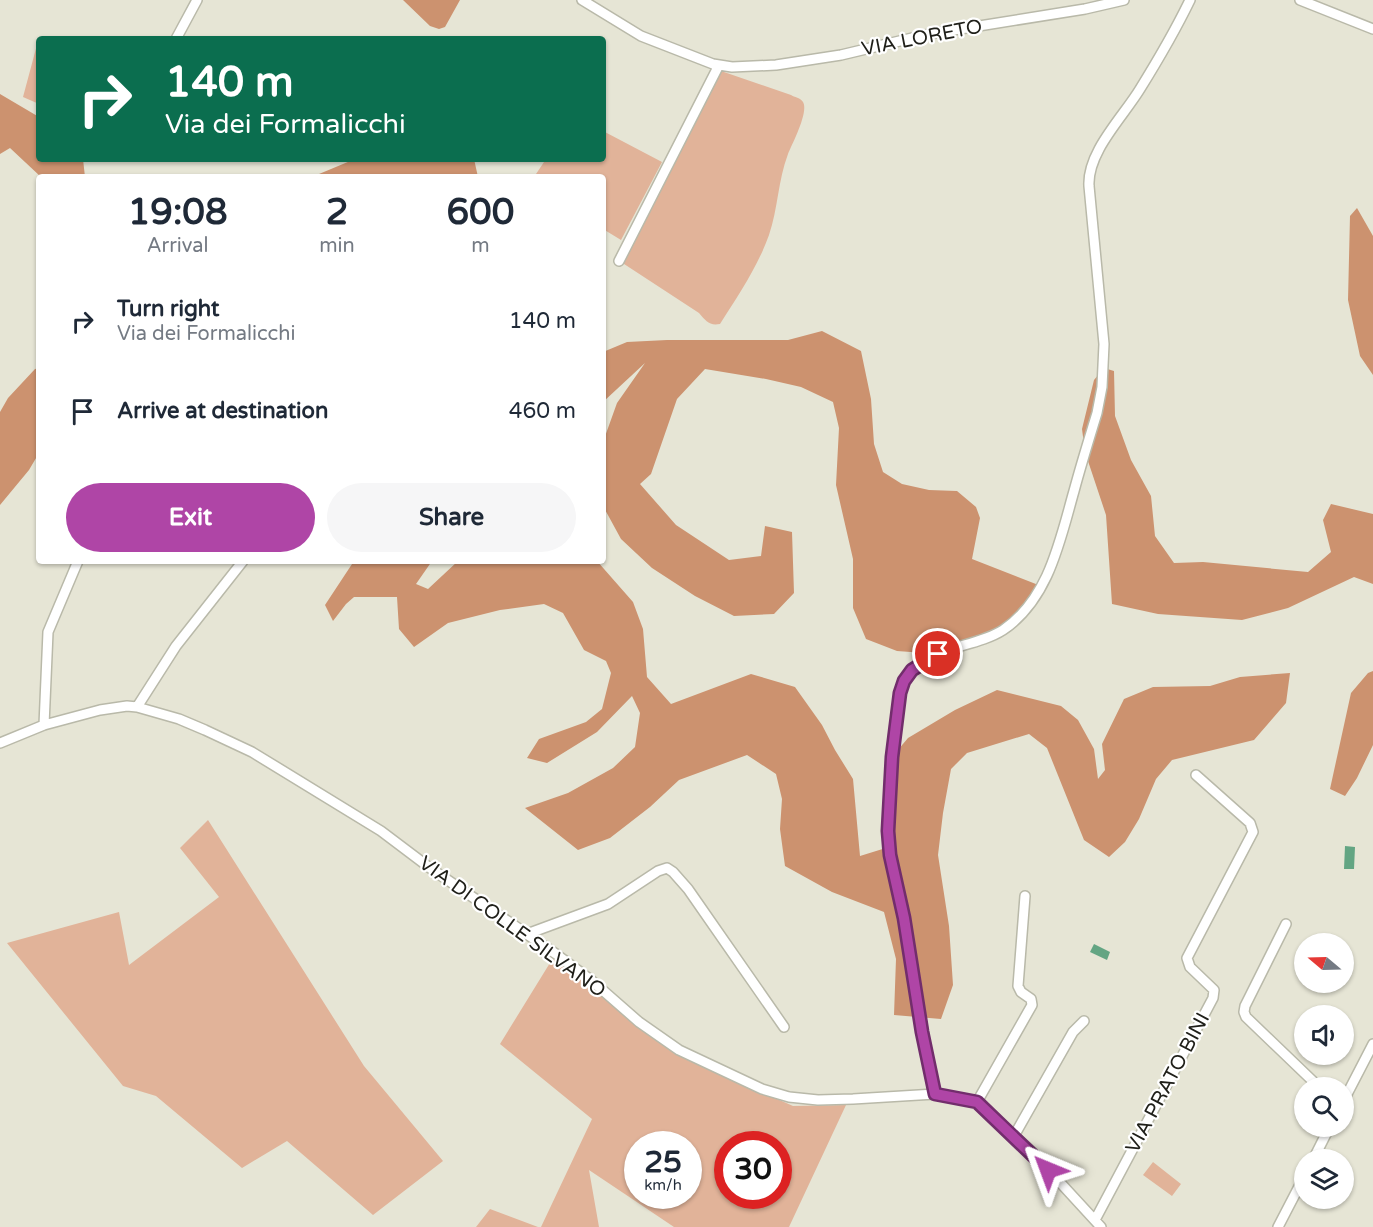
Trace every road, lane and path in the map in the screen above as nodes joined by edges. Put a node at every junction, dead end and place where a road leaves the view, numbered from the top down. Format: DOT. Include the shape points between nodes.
graph roads {
  1 [pos="197,0"];
  2 [pos="582,0"];
  3 [pos="1124,0"];
  4 [pos="1190,0"];
  5 [pos="1300,0"];
  6 [pos="1373,29"];
  7 [pos="178,36"];
  8 [pos="719,65"];
  9 [pos="619,261"];
  10 [pos="77,564"];
  11 [pos="241,564"];
  12 [pos="137,707"];
  13 [pos="44,725"];
  14 [pos="0,743"];
  15 [pos="1196,775"];
  16 [pos="1024,896"];
  17 [pos="1286,924"];
  18 [pos="527,934"];
  19 [pos="1084,1021"];
  20 [pos="784,1027"];
  21 [pos="1373,1044"];
  22 [pos="1309,1077"];
  23 [pos="1354,1081"];
  24 [pos="935,1094"];
  25 [pos="977,1102"];
  26 [pos="1014,1136"];
  27 [pos="1294,1196"];
  28 [pos="1098,1223"];
  29 [pos="1278,1227"];
  1 -- 7 [label="street"];
  2 -- 8 [label="street, VIA LORETO" via="641,36"];
  3 -- 8 [label="street, VIA LORETO" via="929,34 841,55 776,65"];
  4 -- 24 [label="street" via="1089,172 1104,335 1102,387 1056,556 1031,601 1011,623 984,640 938,654 916,667 900,693 892,757 889,848"];
  5 -- 6 [label="street"];
  8 -- 9 [label="street"];
  10 -- 13 [label="street" via="48,632"];
  11 -- 12 [label="street" via="176,646"];
  12 -- 13 [label="street, VIA DI COLLE SILVANO" via="110,708"];
  12 -- 18 [label="street, VIA DI COLLE SILVANO" via="205,730 259,756 381,831"];
  13 -- 14 [label="street, VIA DI COLLE SILVANO"];
  15 -- 28 [label="street, VIA PRATO BINI" via="1253,830 1187,958 1190,967 1214,990 1213,998"];
  16 -- 25 [label="street" via="1018,984 1032,1005"];
  17 -- 22 [label="street" via="1245,1006 1245,1014"];
  18 -- 20 [label="street" via="608,904 658,871 669,869 688,889"];
  18 -- 24 [label="street, VIA DI COLLE SILVANO" via="591,980 658,1037 762,1089 782,1096 818,1100"];
  19 -- 26 [label="street" via="1074,1031"];
  21 -- 23 [label="street"];
  24 -- 25 [label="street"];
  25 -- 26 [label="street, VIA PRATO BINI"];
  26 -- 28 [label="street, VIA PRATO BINI"];
  27 -- 29 [label="street"];
}
